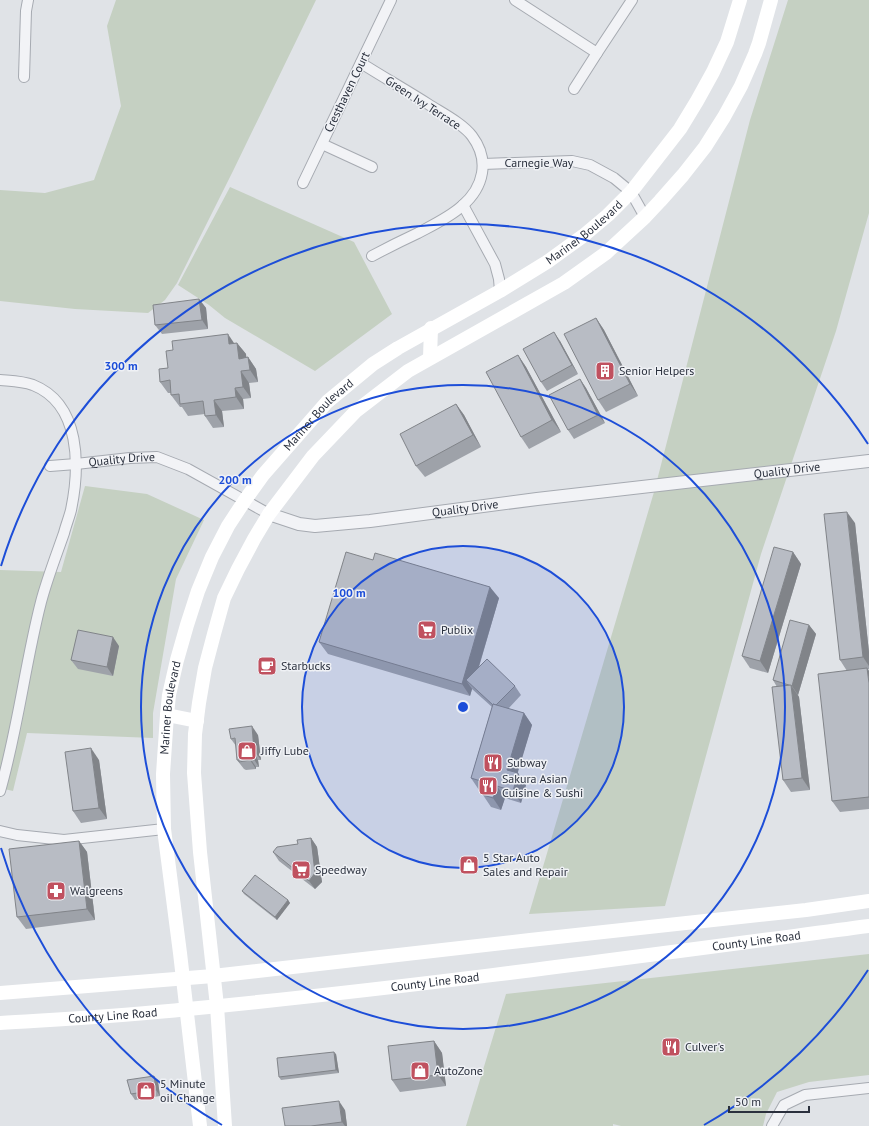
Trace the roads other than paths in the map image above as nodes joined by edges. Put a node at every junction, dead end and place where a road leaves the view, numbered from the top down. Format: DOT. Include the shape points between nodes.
graph roads {
  1 [pos="28,0"];
  2 [pos="391,0"];
  3 [pos="515,0"];
  4 [pos="632,0"];
  5 [pos="740,0"];
  6 [pos="771,0"];
  7 [pos="597,53"];
  8 [pos="360,63"];
  9 [pos="24,77"];
  10 [pos="574,88"];
  11 [pos="322,144"];
  12 [pos="483,164"];
  13 [pos="372,167"];
  14 [pos="303,184"];
  15 [pos="631,192"];
  16 [pos="463,206"];
  17 [pos="645,217"];
  18 [pos="372,256"];
  19 [pos="500,291"];
  20 [pos="432,328"];
  21 [pos="430,358"];
  22 [pos="0,380"];
  23 [pos="869,462"];
  24 [pos="76,464"];
  25 [pos="50,466"];
  26 [pos="245,500"];
  27 [pos="269,514"];
  28 [pos="167,715"];
  29 [pos="197,721"];
  30 [pos="0,791"];
  31 [pos="164,829"];
  32 [pos="0,831"];
  33 [pos="869,901"];
  34 [pos="869,926"];
  35 [pos="213,976"];
  36 [pos="182,979"];
  37 [pos="0,993"];
  38 [pos="217,1006"];
  39 [pos="186,1010"];
  40 [pos="0,1023"];
  41 [pos="869,1088"];
  42 [pos="200,1126"];
  43 [pos="225,1126"];
  44 [pos="772,1126"];
  1 -- 9 [label="street"];
  2 -- 8 [label="street, Cresthaven Court"];
  3 -- 7 [label="street"];
  4 -- 7 [label="street"];
  5 -- 15 [label="main road, Mariner Boulevard" via="726,42 697,101 680,129"];
  6 -- 17 [label="main road, Mariner Boulevard" via="755,54 724,117 683,175"];
  7 -- 10 [label="street"];
  8 -- 11 [label="street, Cresthaven Court"];
  8 -- 12 [label="street, Green Ivy Terrace" via="454,120 472,135 480,147"];
  11 -- 13 [label="street"];
  11 -- 14 [label="street, Cresthaven Court"];
  12 -- 15 [label="street, Carnegie Way" via="572,161 590,165 614,178"];
  12 -- 16 [label="street, Green Ivy Terrace" via="482,178 475,192"];
  15 -- 17 [label="street, Carnegie Way"];
  15 -- 19 [label="main road, Mariner Boulevard" via="583,236"];
  16 -- 18 [label="street, Green Ivy Terrace" via="433,225"];
  16 -- 19 [label="street" via="495,264"];
  17 -- 21 [label="main road, Mariner Boulevard" via="606,253 564,283"];
  19 -- 20 [label="main road, Mariner Boulevard"];
  20 -- 21 [label="main road"];
  20 -- 26 [label="main road, Mariner Boulevard" via="373,364 327,402 263,475"];
  21 -- 27 [label="main road, Mariner Boulevard" via="408,371 356,411 313,456"];
  22 -- 24 [label="street" via="32,385 54,399 69,421"];
  23 -- 27 [label="street, Quality Drive" via="315,526 299,524"];
  24 -- 25 [label="street, Quality Drive"];
  24 -- 26 [label="street, Quality Drive" via="157,458 188,469"];
  24 -- 30 [label="street" via="71,511 41,601"];
  26 -- 27 [label="street, Quality Drive"];
  26 -- 28 [label="main road, Mariner Boulevard" via="228,526 198,591 177,660"];
  27 -- 29 [label="main road, Mariner Boulevard" via="224,598 205,668"];
  28 -- 29 [label="main road"];
  28 -- 31 [label="main road, Mariner Boulevard" via="163,774"];
  29 -- 35 [label="main road, Mariner Boulevard" via="194,773"];
  31 -- 32 [label="street" via="64,840"];
  31 -- 36 [label="main road, Mariner Boulevard"];
  33 -- 35 [label="main road, County Line Road"];
  34 -- 38 [label="main road, County Line Road" via="356,992"];
  35 -- 36 [label="main road, County Line Road"];
  35 -- 38 [label="main road, Mariner Boulevard"];
  36 -- 37 [label="main road, County Line Road"];
  36 -- 39 [label="main road, Mariner Boulevard"];
  38 -- 39 [label="main road, County Line Road"];
  38 -- 43 [label="main road, Mariner Boulevard"];
  39 -- 40 [label="main road, County Line Road"];
  39 -- 42 [label="main road, Mariner Boulevard"];
  41 -- 44 [label="street" via="805,1095 784,1105"];
}
